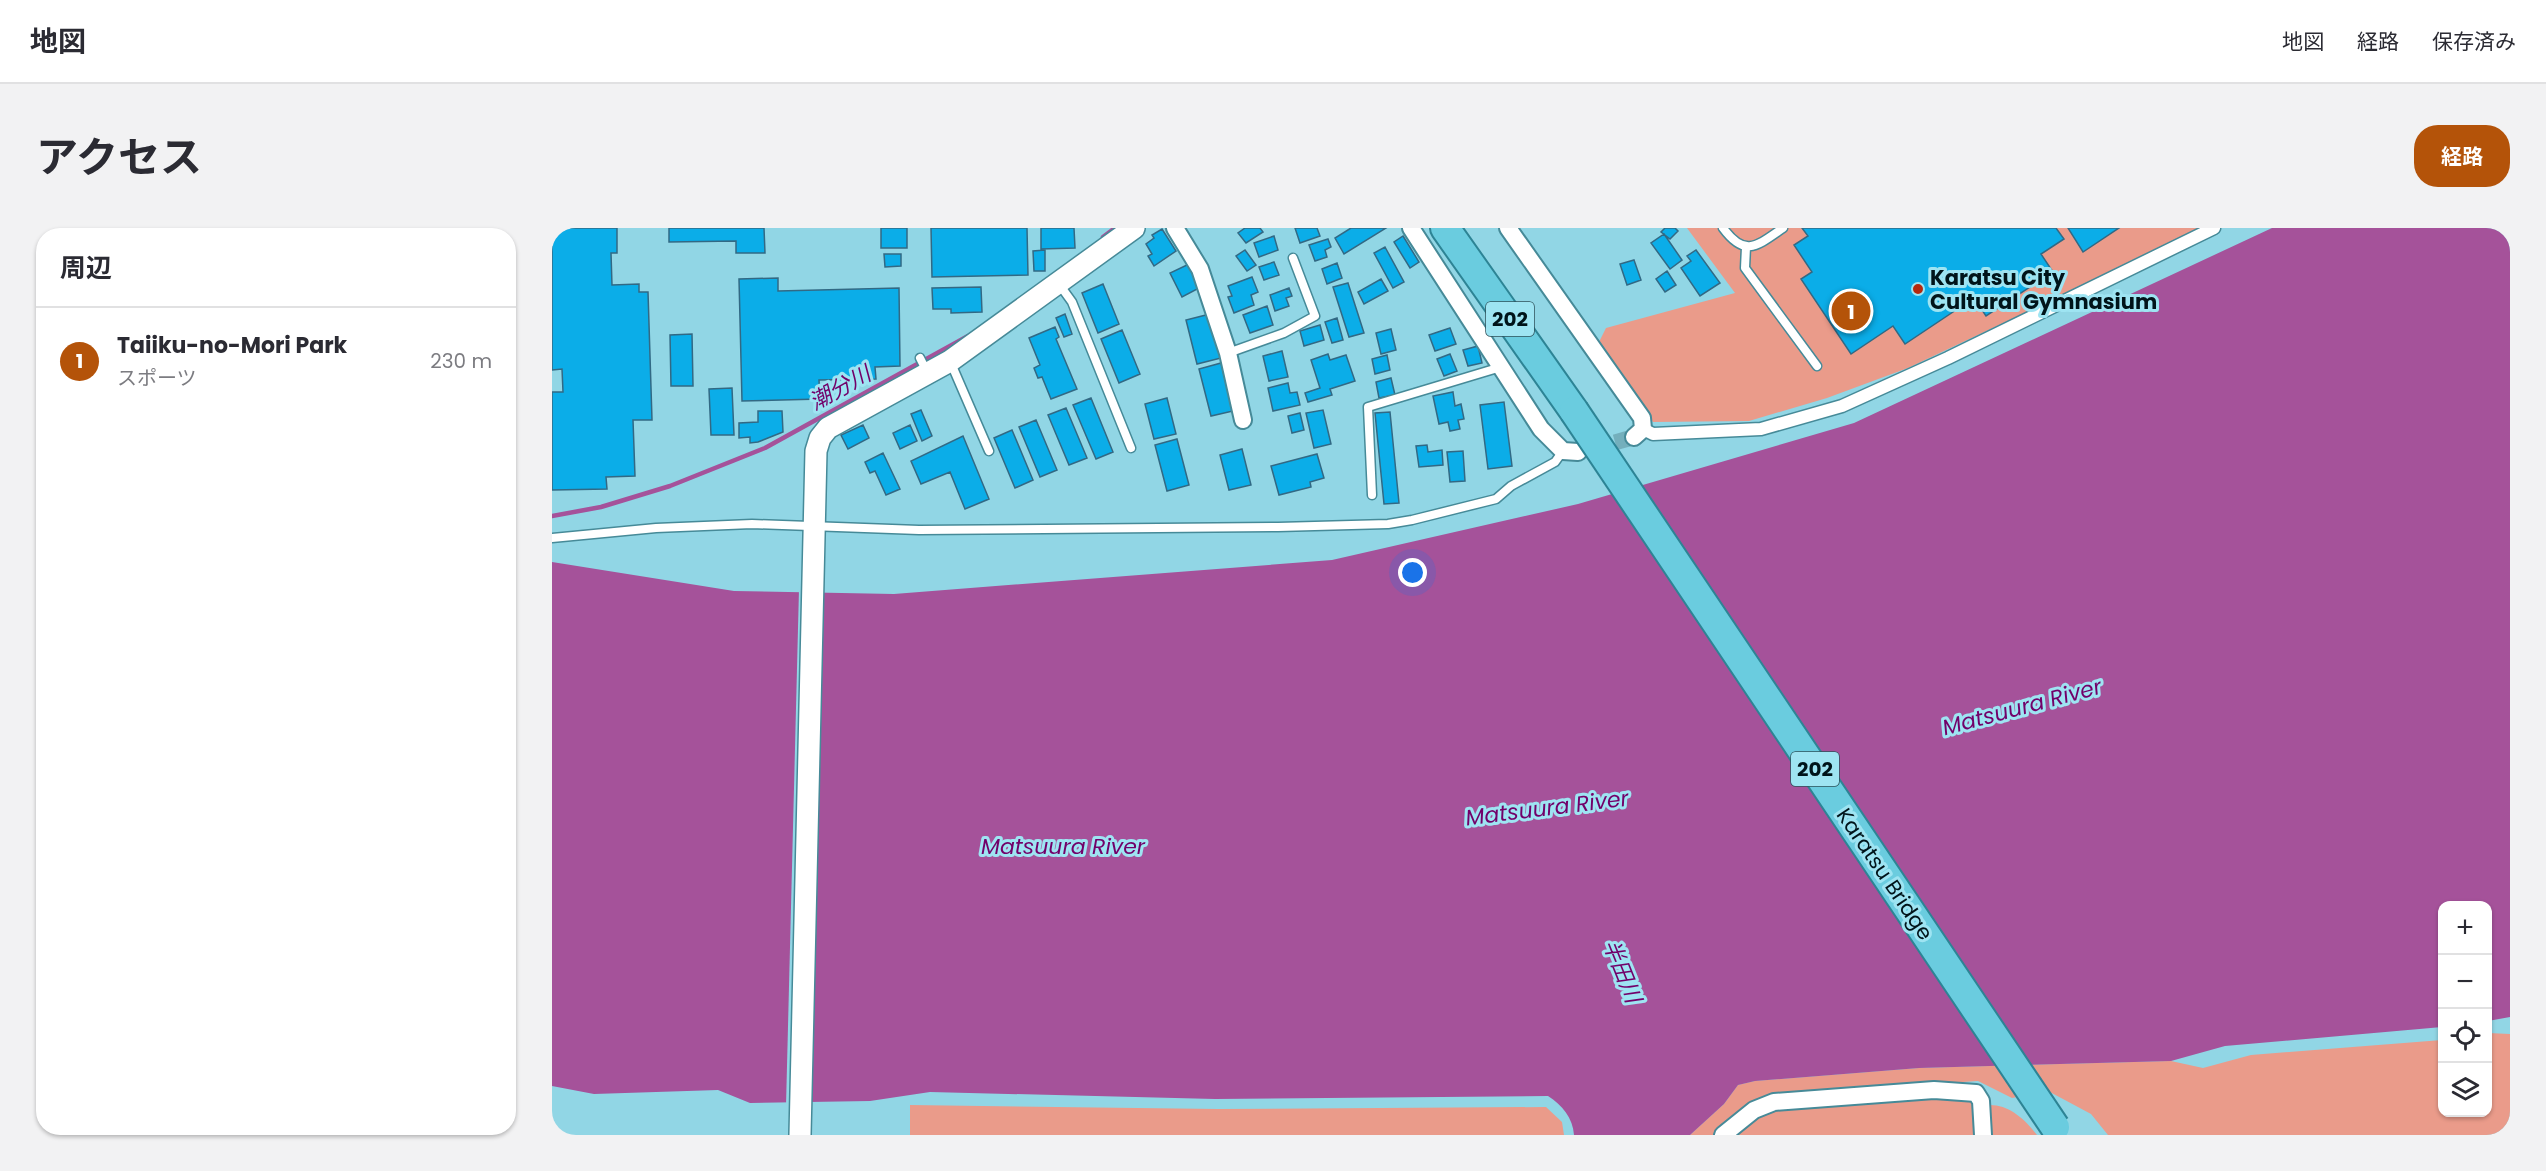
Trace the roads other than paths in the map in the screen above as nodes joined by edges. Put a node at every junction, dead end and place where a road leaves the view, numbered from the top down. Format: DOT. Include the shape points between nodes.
graph roads {
  1 [pos="1134,228"];
  2 [pos="1174,228"];
  3 [pos="1411,228"];
  4 [pos="1445,228"];
  5 [pos="1469,228"];
  6 [pos="1508,228"];
  7 [pos="1723,228"];
  8 [pos="1783,228"];
  9 [pos="2214,228"];
  10 [pos="1746,247"];
  11 [pos="1293,258"];
  12 [pos="1058,284"];
  13 [pos="1227,353"];
  14 [pos="950,361"];
  15 [pos="1816,366"];
  16 [pos="1502,367"];
  17 [pos="1575,411"];
  18 [pos="1243,420"];
  19 [pos="1639,433"];
  20 [pos="1131,448"];
  21 [pos="988,451"];
  22 [pos="1571,452"];
  23 [pos="1372,495"];
  24 [pos="815,531"];
  25 [pos="552,538"];
  26 [pos="2060,1133"];
  27 [pos="800,1135"];
  28 [pos="1723,1135"];
  29 [pos="1983,1135"];
  1 -- 12 [label="street"];
  2 -- 13 [label="street" via="1200,269"];
  3 -- 16 [label="street"];
  4 -- 17 [label="highway, 202"];
  5 -- 17 [label="highway, 202"];
  6 -- 19 [label="street" via="1642,418"];
  7 -- 10 [label="lane" via="1734,243"];
  8 -- 10 [label="lane"];
  9 -- 19 [label="street" via="1842,406 1761,429"];
  10 -- 15 [label="lane" via="1745,268"];
  11 -- 13 [label="lane" via="1315,316 1284,333"];
  12 -- 14 [label="street"];
  12 -- 20 [label="lane" via="1072,302"];
  13 -- 18 [label="street"];
  14 -- 21 [label="lane"];
  14 -- 24 [label="street" via="923,366 828,428 820,438 816,451"];
  16 -- 22 [label="street" via="1541,429"];
  16 -- 23 [label="lane" via="1368,407"];
  17 -- 26 [label="highway, Karatsu Bridge / 202, bridge"];
  22 -- 24 [label="lane" via="1511,486 1496,499 1388,524"];
  24 -- 25 [label="lane" via="656,528"];
  24 -- 27 [label="street"];
  28 -- 29 [label="street" via="1754,1110 1774,1102 1934,1090 1976,1094 1981,1101"];
}
